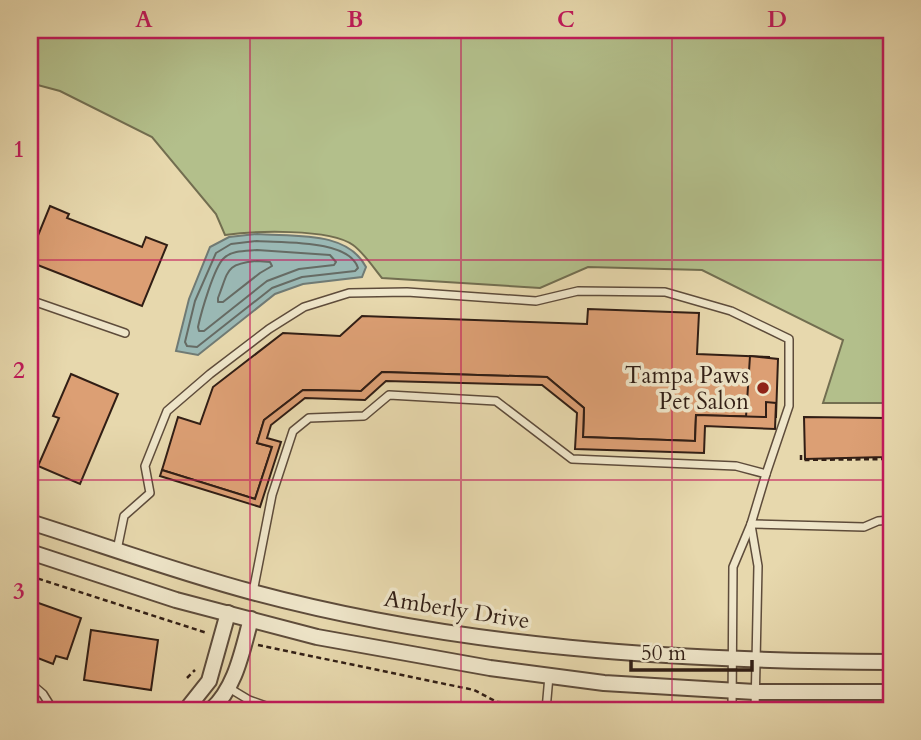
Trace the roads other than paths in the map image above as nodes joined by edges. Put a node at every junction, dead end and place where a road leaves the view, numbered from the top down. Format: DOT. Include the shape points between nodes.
graph roads {
  1 [pos="30,300"];
  2 [pos="125,333"];
  3 [pos="766,474"];
  4 [pos="891,520"];
  5 [pos="30,522"];
  6 [pos="751,524"];
  7 [pos="117,550"];
  8 [pos="30,552"];
  9 [pos="252,592"];
  10 [pos="228,613"];
  11 [pos="248,618"];
  12 [pos="733,660"];
  13 [pos="756,661"];
  14 [pos="891,662"];
  15 [pos="549,676"];
  16 [pos="209,681"];
  17 [pos="30,683"];
  18 [pos="229,688"];
  19 [pos="733,691"];
  20 [pos="755,692"];
  21 [pos="891,692"];
  22 [pos="546,707"];
  23 [pos="53,710"];
  24 [pos="186,710"];
  25 [pos="211,710"];
  26 [pos="276,710"];
  27 [pos="732,710"];
  28 [pos="755,710"];
  1 -- 2 [label="lane"];
  3 -- 6 [label="lane"];
  3 -- 7 [label="lane" via="789,407 789,339 731,311 665,292 578,291 536,301 349,293 304,307 268,329 167,411 145,466 150,493 124,516"];
  3 -- 9 [label="lane" via="736,466 572,459 496,401 388,395 364,416 309,418 293,431 272,495"];
  4 -- 6 [label="lane" via="864,527"];
  5 -- 7 [label="street, Amberly Drive"];
  6 -- 12 [label="lane" via="733,567"];
  6 -- 13 [label="lane" via="758,566"];
  7 -- 9 [label="street, Amberly Drive"];
  8 -- 10 [label="street"];
  9 -- 11 [label="street"];
  9 -- 12 [label="street, Amberly Drive" via="489,639"];
  10 -- 11 [label="street"];
  10 -- 16 [label="street"];
  11 -- 15 [label="street" via="317,638"];
  11 -- 18 [label="street"];
  12 -- 13 [label="street, Amberly Drive"];
  12 -- 19 [label="lane"];
  13 -- 14 [label="street, Amberly Drive"];
  13 -- 20 [label="lane"];
  15 -- 19 [label="street"];
  15 -- 22 [label="lane"];
  16 -- 18 [label="street"];
  16 -- 24 [label="street"];
  17 -- 23 [label="lane"];
  18 -- 25 [label="street"];
  18 -- 26 [label="lane"];
  19 -- 20 [label="street"];
  19 -- 27 [label="lane"];
  20 -- 21 [label="street"];
  20 -- 28 [label="lane"];
}
